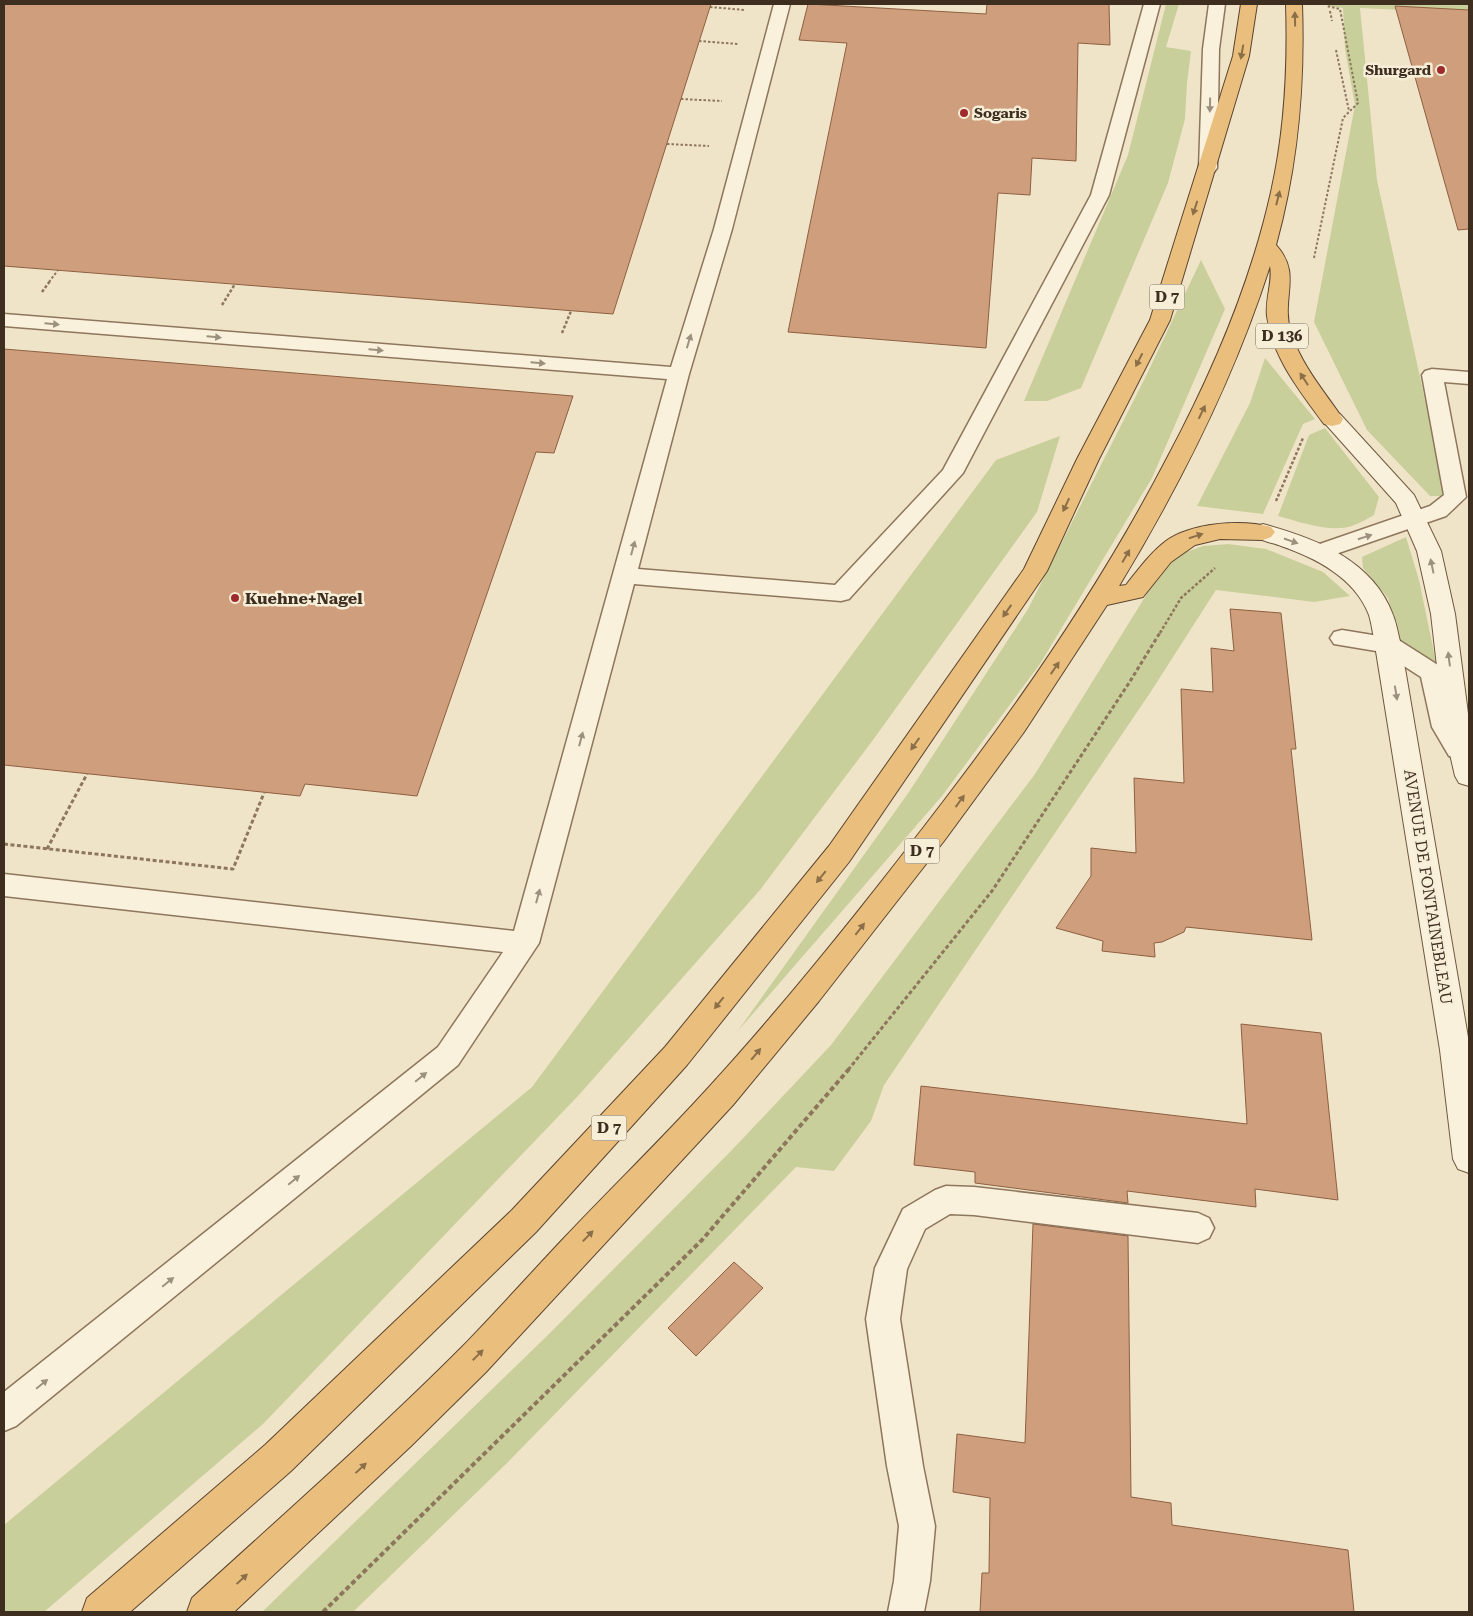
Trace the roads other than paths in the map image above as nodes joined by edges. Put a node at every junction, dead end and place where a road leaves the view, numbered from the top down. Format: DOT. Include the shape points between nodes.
graph roads {
  1 [pos="782,4"];
  2 [pos="1152,4"];
  3 [pos="1217,4"];
  4 [pos="1249,4"];
  5 [pos="1294,4"];
  6 [pos="1208,168"];
  7 [pos="1266,245"];
  8 [pos="4,320"];
  9 [pos="679,374"];
  10 [pos="1469,378"];
  11 [pos="1332,419"];
  12 [pos="1416,520"];
  13 [pos="1263,532"];
  14 [pos="1319,552"];
  15 [pos="625,576"];
  16 [pos="1101,598"];
  17 [pos="1342,638"];
  18 [pos="1388,645"];
  19 [pos="1468,769"];
  20 [pos="4,885"];
  21 [pos="525,943"];
  22 [pos="1462,1050"];
  23 [pos="1469,1159"];
  24 [pos="1198,1228"];
  25 [pos="4,1414"];
  26 [pos="101,1612"];
  27 [pos="206,1612"];
  28 [pos="906,1612"];
  9 -- 1 [label="lane, one-way" via="723,228"];
  2 -- 15 [label="lane" via="1100,195 952,473 841,593"];
  3 -- 6 [label="lane, one-way" via="1211,49"];
  4 -- 6 [label="highway, D 7, one-way" via="1241,56"];
  7 -- 5 [label="highway, D 7, one-way" via="1290,135 1295,74"];
  6 -- 26 [label="highway, D 7, one-way" via="1160,320 1035,571 839,854 676,1056 524,1221 278,1458"];
  11 -- 7 [label="highway, D 136, one-way" via="1291,359 1284,342 1276,314 1281,264"];
  16 -- 7 [label="highway, D 7, one-way" via="1173,471 1214,386"];
  8 -- 9 [label="lane, one-way"];
  15 -- 9 [label="lane, one-way"];
  10 -- 12 [label="lane" via="1432,375 1455,497 1438,511"];
  11 -- 12 [label="main road, D 136" via="1406,500"];
  14 -- 12 [label="lane, one-way"];
  19 -- 12 [label="main road, D 136, one-way" via="1457,728 1443,614 1429,552"];
  13 -- 14 [label="main road, AVENUE DE FONTAINEBLEAU, one-way"];
  16 -- 13 [label="highway, one-way" via="1134,590 1163,556 1187,539 1220,531"];
  14 -- 18 [label="main road, AVENUE DE FONTAINEBLEAU" via="1358,580 1373,599"];
  21 -- 15 [label="lane, one-way"];
  27 -- 16 [label="highway, D 7, one-way" via="428,1405 511,1321 725,1091 944,823"];
  17 -- 18 [label="lane"];
  18 -- 19 [label="lane" via="1432,673 1445,727"];
  18 -- 22 [label="main road, AVENUE DE FONTAINEBLEAU, one-way"];
  20 -- 21 [label="lane"];
  25 -- 21 [label="lane, one-way" via="448,1056"];
  22 -- 23 [label="main road, AVENUE DE FONTAINEBLEAU"];
  24 -- 28 [label="lane" via="946,1200 914,1219 890,1268 883,1319 904,1466 917,1526"];
}
